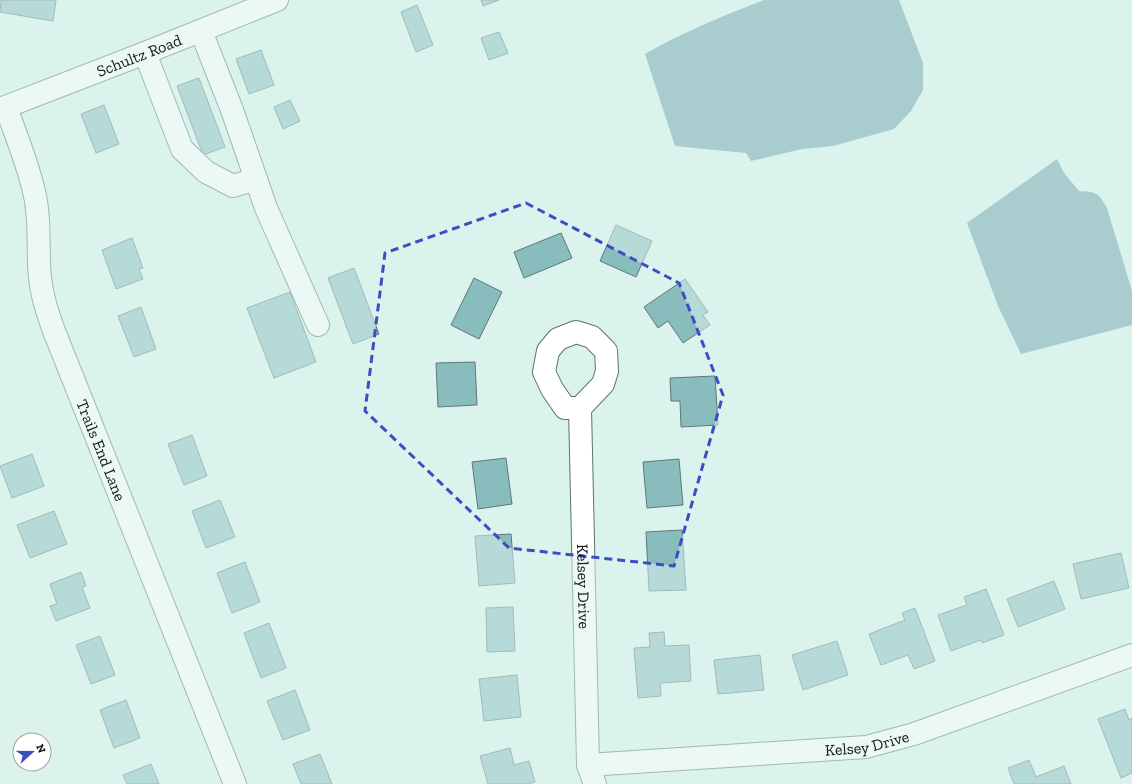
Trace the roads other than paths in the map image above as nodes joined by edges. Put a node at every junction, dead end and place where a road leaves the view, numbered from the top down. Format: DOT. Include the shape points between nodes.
graph roads {
  1 [pos="277,0"];
  2 [pos="201,31"];
  3 [pos="145,53"];
  4 [pos="3,108"];
  5 [pos="256,179"];
  6 [pos="318,325"];
  7 [pos="580,408"];
  8 [pos="1132,655"];
  9 [pos="592,775"];
  10 [pos="235,784"];
  1 -- 2 [label="street, Schultz Road"];
  2 -- 3 [label="street, Schultz Road"];
  2 -- 5 [label="street"];
  3 -- 4 [label="street, Schultz Road"];
  3 -- 5 [label="street" via="182,149 206,172 233,186"];
  4 -- 10 [label="street, Trails End Lane" via="29,172 36,197 40,279 54,331"];
  5 -- 6 [label="street" via="266,208"];
  7 -- 9 [label="street, Kelsey Drive"];
  8 -- 9 [label="street, Kelsey Drive" via="914,734 866,747"];
}
